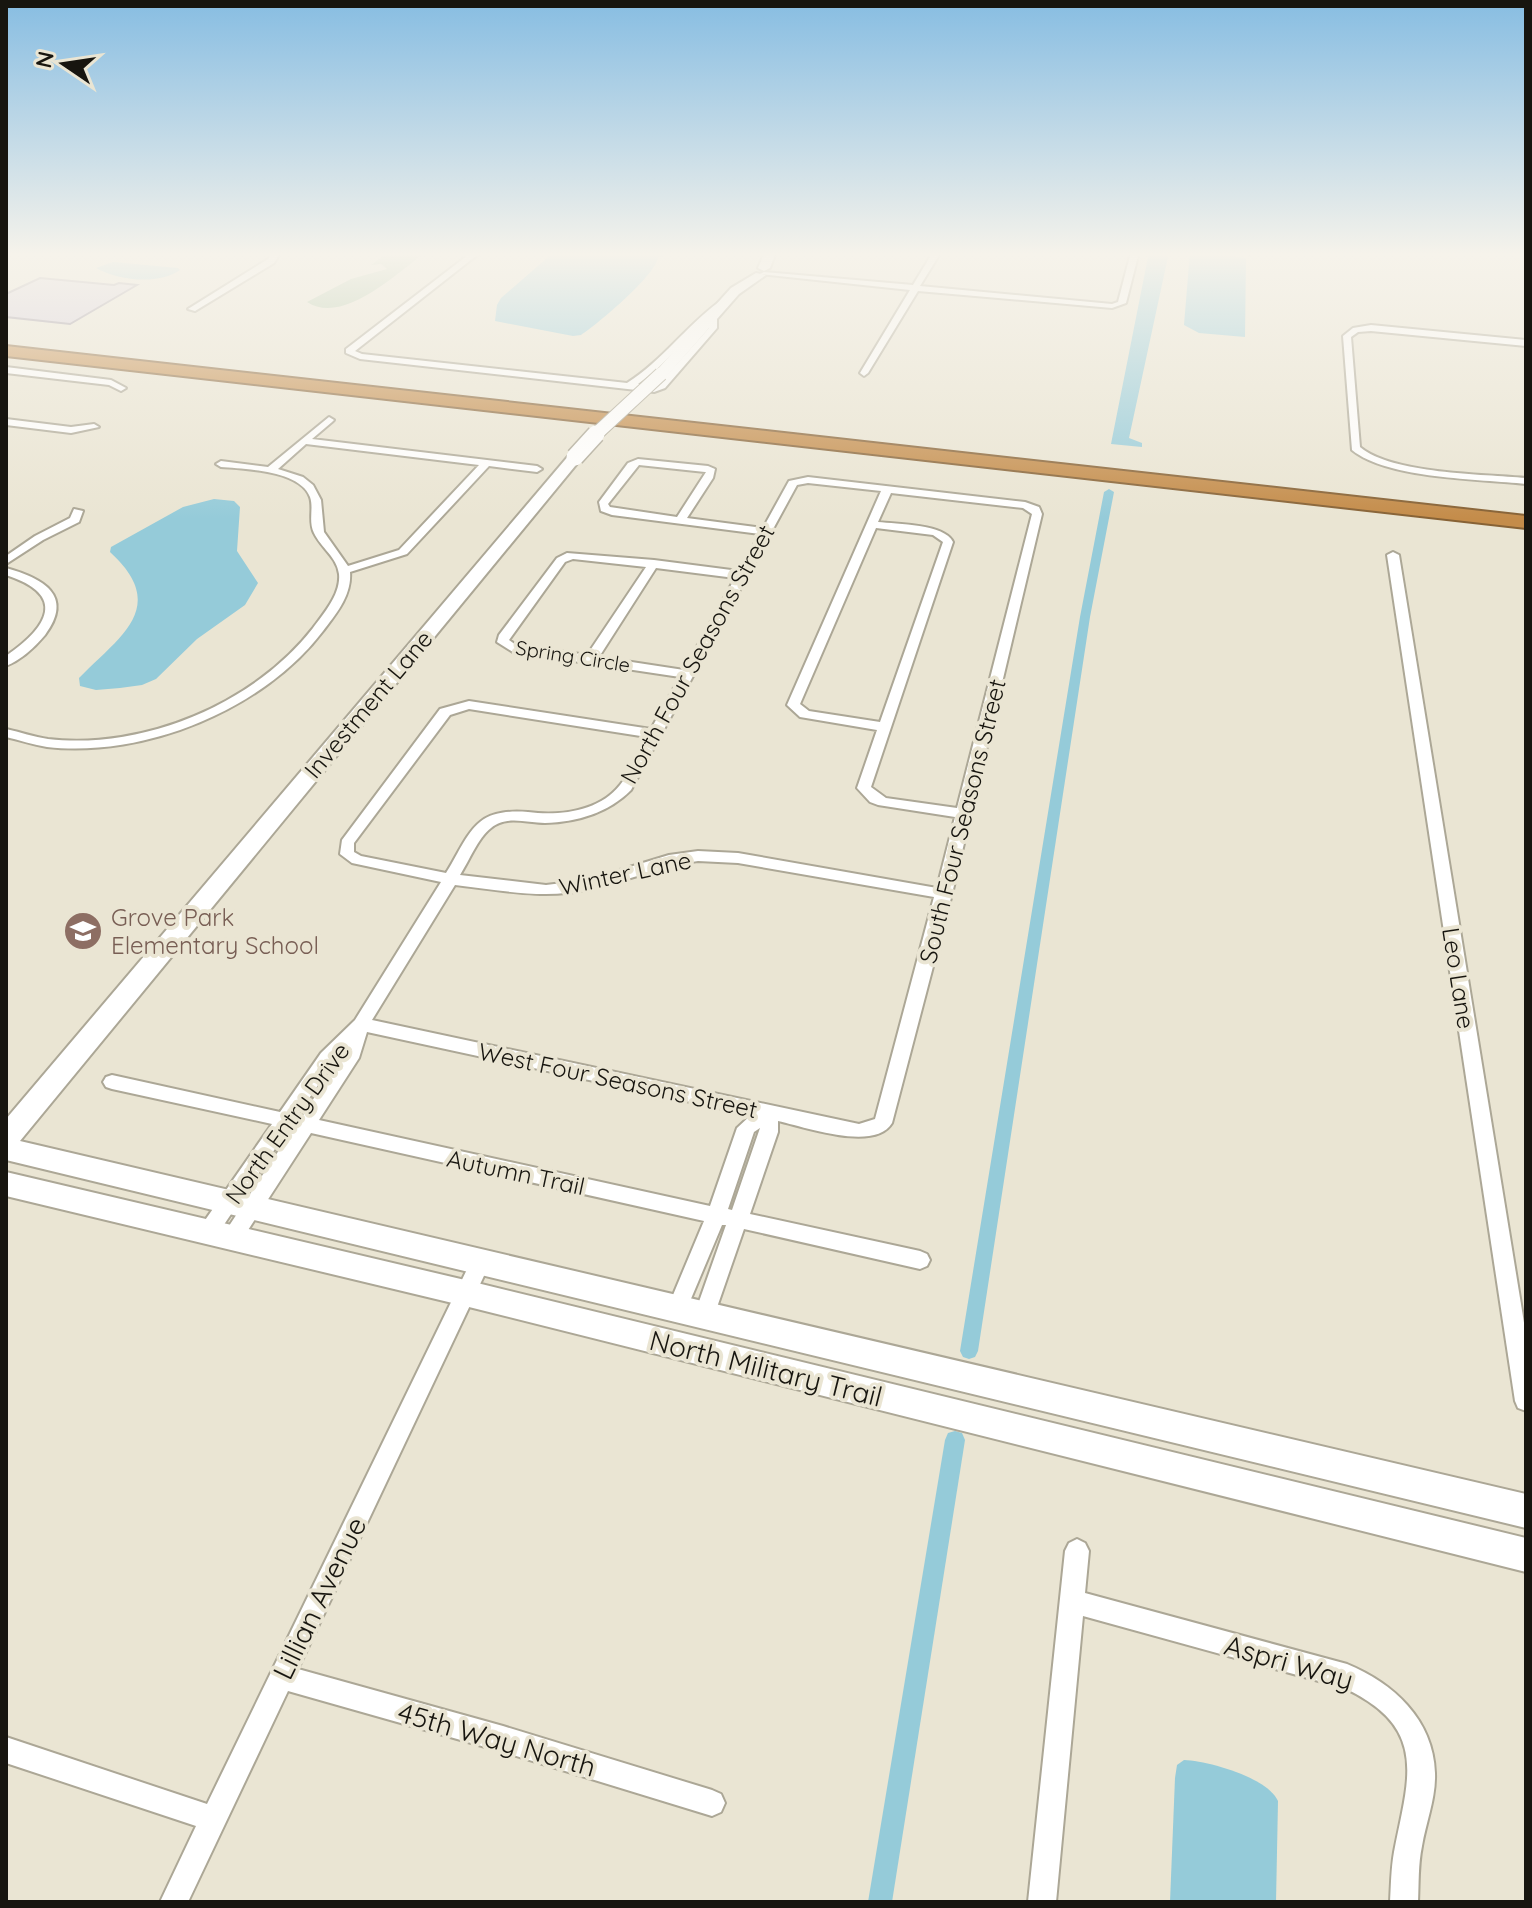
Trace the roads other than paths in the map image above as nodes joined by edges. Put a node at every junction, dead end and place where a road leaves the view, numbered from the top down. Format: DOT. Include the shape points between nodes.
graph roads {
  1 [pos="61,341"];
  2 [pos="360,341"];
  3 [pos="680,341"];
  4 [pos="689,341"];
  5 [pos="702,341"];
  6 [pos="883,341"];
  7 [pos="1347,341"];
  8 [pos="1505,341"];
  9 [pos="1526,343"];
  10 [pos="6,351"];
  11 [pos="6,370"];
  12 [pos="864,373"];
  13 [pos="628,387"];
  14 [pos="121,388"];
  15 [pos="329,420"];
  16 [pos="6,422"];
  17 [pos="94,427"];
  18 [pos="304,441"];
  19 [pos="1040,449"];
  20 [pos="486,463"];
  21 [pos="221,464"];
  22 [pos="537,469"];
  23 [pos="270,470"];
  24 [pos="1526,481"];
  25 [pos="887,489"];
  26 [pos="78,511"];
  27 [pos="680,520"];
  28 [pos="1526,522"];
  29 [pos="871,524"];
  30 [pos="765,531"];
  31 [pos="1393,555"];
  32 [pos="6,561"];
  33 [pos="654,563"];
  34 [pos="345,570"];
  35 [pos="6,571"];
  36 [pos="741,575"];
  37 [pos="591,659"];
  38 [pos="6,662"];
  39 [pos="688,674"];
  40 [pos="883,727"];
  41 [pos="6,733"];
  42 [pos="655,734"];
  43 [pos="964,814"];
  44 [pos="449,879"];
  45 [pos="944,894"];
  46 [pos="361,1024"];
  47 [pos="112,1082"];
  48 [pos="769,1111"];
  49 [pos="295,1123"];
  50 [pos="875,1128"];
  51 [pos="6,1138"];
  52 [pos="6,1149"];
  53 [pos="6,1184"];
  54 [pos="241,1205"];
  55 [pos="716,1216"];
  56 [pos="738,1221"];
  57 [pos="220,1235"];
  58 [pos="920,1260"];
  59 [pos="481,1261"];
  60 [pos="465,1293"];
  61 [pos="691,1310"];
  62 [pos="1526,1401"];
  63 [pos="1526,1511"];
  64 [pos="1077,1551"];
  65 [pos="1526,1555"];
  66 [pos="1072,1601"];
  67 [pos="281,1677"];
  68 [pos="6,1750"];
  69 [pos="712,1803"];
  70 [pos="214,1819"];
  71 [pos="174,1902"];
  72 [pos="1042,1902"];
  73 [pos="1404,1902"];
  1 -- 19 [label="highway"];
  2 -- 13 [label="street" via="349,351 353,355"];
  3 -- 13 [label="street" via="651,372"];
  4 -- 51 [label="main road, Investment Lane, bridge" via="575,457"];
  5 -- 13 [label="street" via="662,386"];
  6 -- 12 [label="street"];
  7 -- 24 [label="street" via="1355,448 1365,458 1384,465"];
  8 -- 9 [label="street"];
  10 -- 28 [label="highway"];
  11 -- 14 [label="street"];
  15 -- 18 [label="street"];
  16 -- 17 [label="street" via="71,430"];
  18 -- 20 [label="street"];
  18 -- 23 [label="street"];
  20 -- 22 [label="street"];
  20 -- 34 [label="street" via="403,552"];
  21 -- 23 [label="street"];
  23 -- 34 [label="street" via="294,477 313,492 319,533"];
  25 -- 29 [label="street"];
  25 -- 30 [label="street, North Four Seasons Street" via="797,481"];
  25 -- 43 [label="street, South Four Seasons Street" via="1025,505 1037,514"];
  26 -- 32 [label="street" via="75,520"];
  27 -- 27 [label="street" via="612,512 603,504 638,462 708,469 708,478"];
  27 -- 30 [label="street"];
  29 -- 40 [label="street" via="935,532 948,542"];
  29 -- 40 [label="street" via="793,705 805,714"];
  30 -- 36 [label="street, North Four Seasons Street"];
  31 -- 62 [label="street, Leo Lane"];
  33 -- 36 [label="street, Spring Circle"];
  33 -- 37 [label="street"];
  33 -- 37 [label="street, Spring Circle" via="565,557 503,638 513,648"];
  34 -- 41 [label="street" via="340,596 314,637 274,676 227,704 175,727 126,739 48,743"];
  35 -- 38 [label="street" via="39,584 53,607 42,633"];
  36 -- 39 [label="street, North Four Seasons Street"];
  37 -- 39 [label="street, Spring Circle"];
  39 -- 42 [label="street, North Four Seasons Street"];
  40 -- 43 [label="street" via="864,782 867,793 883,802"];
  42 -- 44 [label="street, North Four Seasons Street" via="626,787 609,802 585,813 494,819 483,826"];
  42 -- 44 [label="street, Winter Lane" via="469,705 445,712 345,849 357,860"];
  43 -- 45 [label="street, South Four Seasons Street"];
  44 -- 45 [label="street, Winter Lane" via="526,890 567,888 669,860 707,856"];
  44 -- 46 [label="street, North Four Seasons Street"];
  45 -- 50 [label="street, South Four Seasons Street" via="903,1056 883,1123"];
  46 -- 48 [label="street, West Four Seasons Street"];
  46 -- 49 [label="street, North Entry Drive" via="350,1058"];
  47 -- 49 [label="street, Autumn Trail"];
  48 -- 50 [label="street, West Four Seasons Street" via="859,1131"];
  48 -- 55 [label="street" via="746,1128"];
  48 -- 56 [label="street" via="769,1132"];
  49 -- 54 [label="street, North Entry Drive"];
  49 -- 55 [label="street, Autumn Trail"];
  52 -- 54 [label="main road, North Military Trail"];
  53 -- 57 [label="main road, North Military Trail"];
  54 -- 57 [label="street, North Entry Drive"];
  54 -- 59 [label="main road, North Military Trail"];
  55 -- 56 [label="street, Autumn Trail"];
  55 -- 61 [label="street"];
  56 -- 58 [label="street, Autumn Trail"];
  56 -- 61 [label="street"];
  57 -- 60 [label="main road, North Military Trail"];
  59 -- 60 [label="street, Lillian Avenue"];
  59 -- 61 [label="main road, North Military Trail"];
  60 -- 65 [label="main road, North Military Trail"];
  60 -- 67 [label="street, Lillian Avenue"];
  61 -- 63 [label="main road, North Military Trail"];
  64 -- 66 [label="street"];
  66 -- 72 [label="street"];
  66 -- 73 [label="street, Aspri Way" via="1347,1676 1379,1693 1405,1722 1420,1757 1422,1776"];
  67 -- 69 [label="street, 45th Way North"];
  67 -- 70 [label="street, Lillian Avenue"];
  68 -- 70 [label="street"];
  70 -- 71 [label="street, Lillian Avenue"];
}
